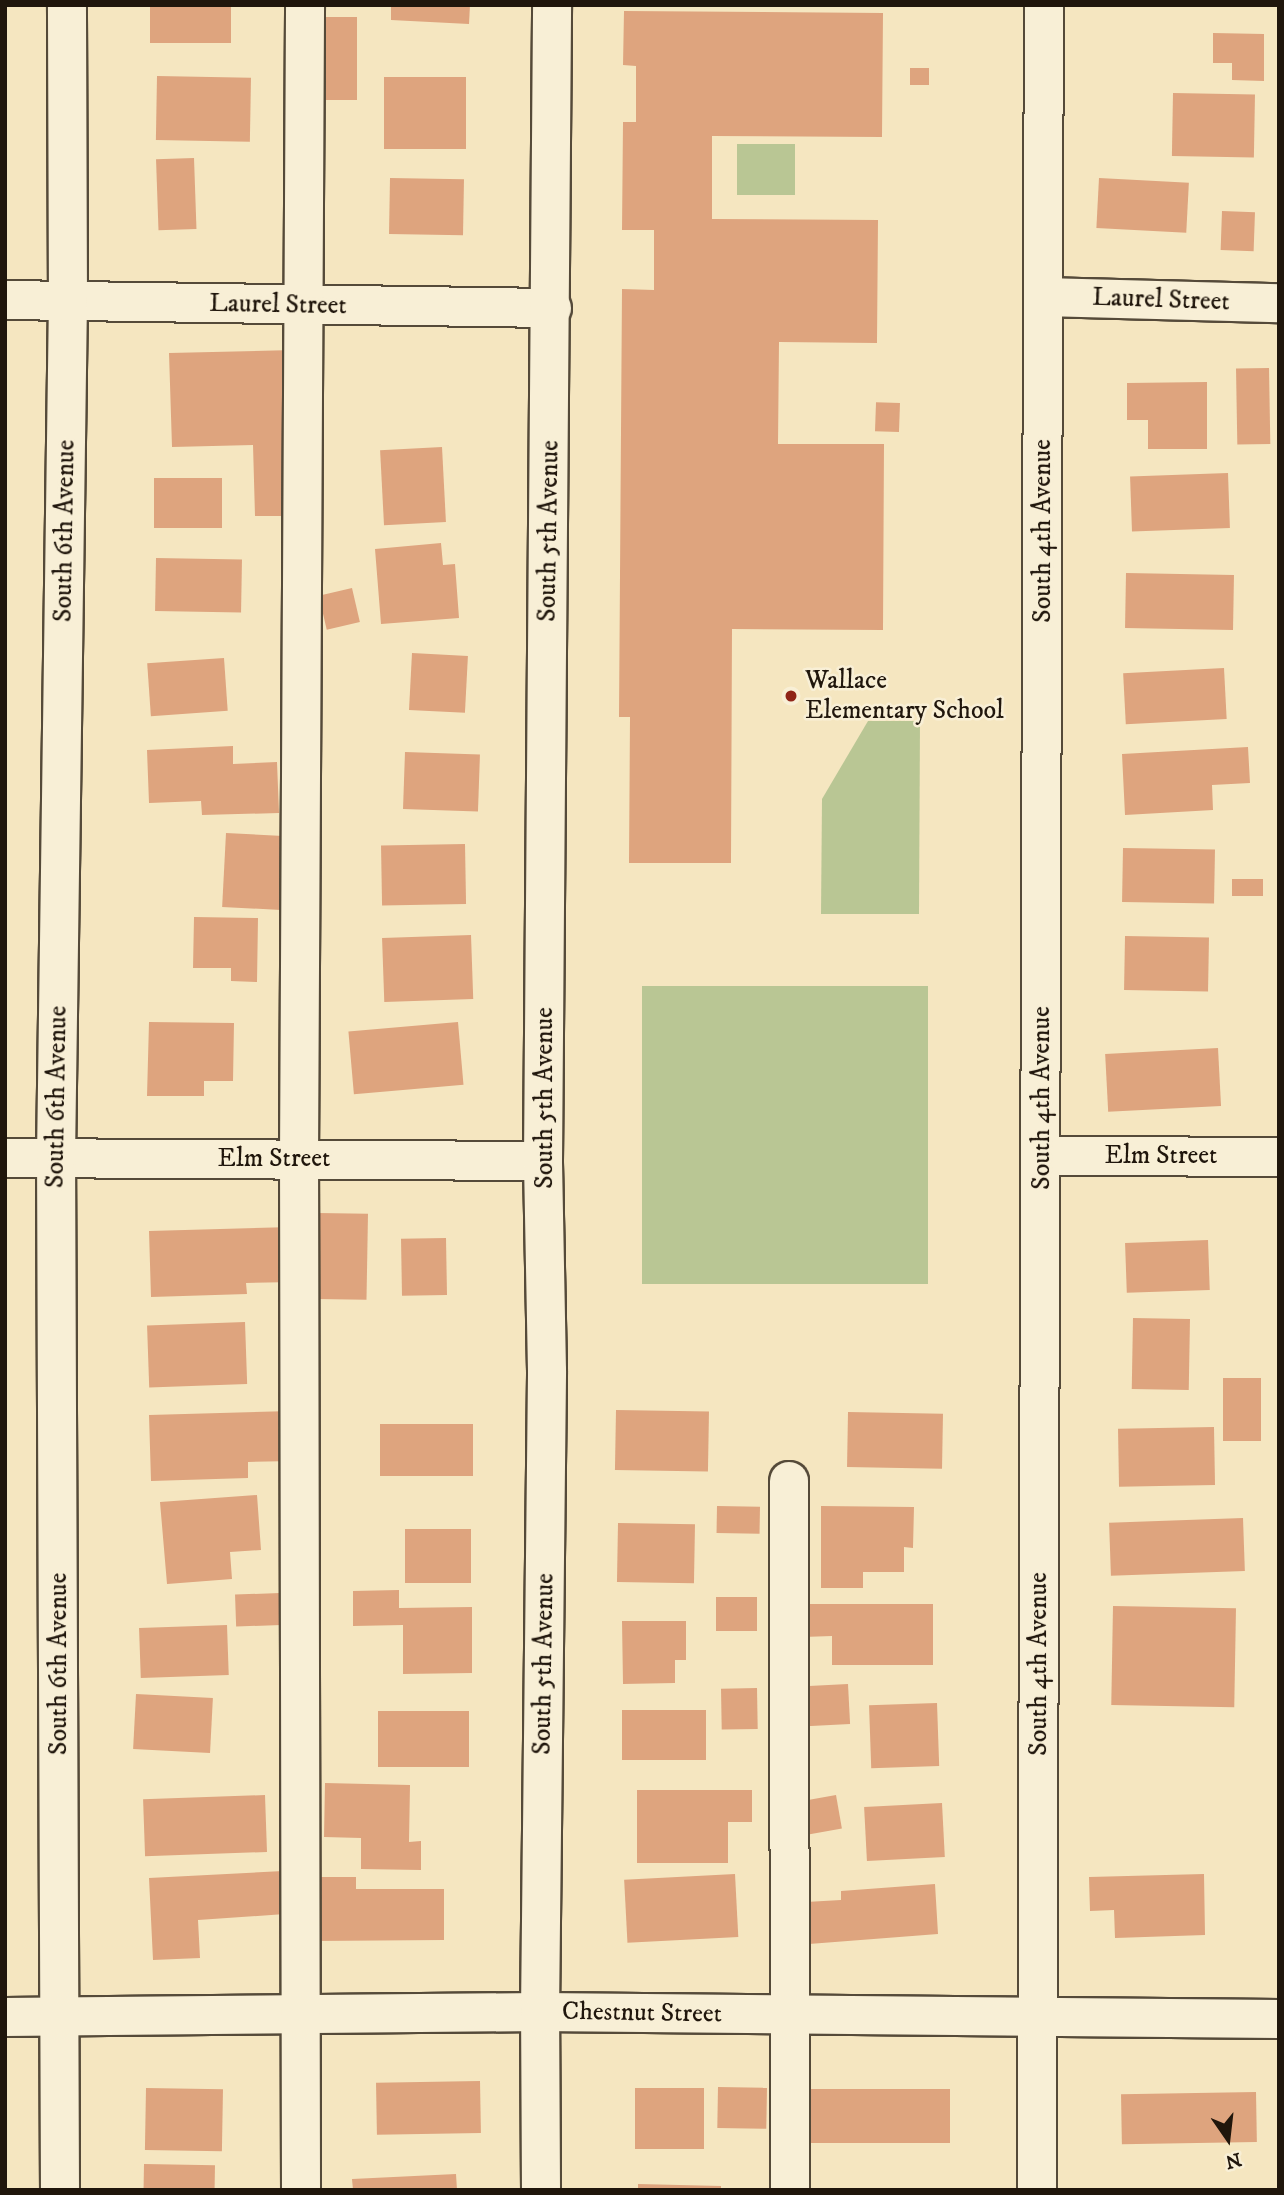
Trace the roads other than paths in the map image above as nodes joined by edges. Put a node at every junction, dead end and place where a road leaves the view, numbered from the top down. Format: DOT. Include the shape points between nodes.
graph roads {
  1 [pos="67,5"];
  2 [pos="305,5"];
  3 [pos="552,5"];
  4 [pos="1044,5"];
  5 [pos="1044,297"];
  6 [pos="5,300"];
  7 [pos="68,302"];
  8 [pos="1279,303"];
  9 [pos="306,306"];
  10 [pos="552,308"];
  11 [pos="1042,1156"];
  12 [pos="1279,1157"];
  13 [pos="5,1158"];
  14 [pos="56,1158"];
  15 [pos="299,1159"];
  16 [pos="543,1161"];
  17 [pos="789,1480"];
  18 [pos="540,2012"];
  19 [pos="302,2015"];
  20 [pos="789,2015"];
  21 [pos="5,2017"];
  22 [pos="61,2018"];
  23 [pos="1037,2018"];
  24 [pos="1279,2019"];
  25 [pos="60,2190"];
  26 [pos="301,2190"];
  27 [pos="541,2190"];
  28 [pos="790,2190"];
  29 [pos="1037,2190"];
  1 -- 7 [label="street, South 6th Avenue"];
  2 -- 9 [label="street"];
  3 -- 10 [label="street, South 5th Avenue"];
  4 -- 5 [label="street, South 4th Avenue"];
  5 -- 8 [label="street, Laurel Street"];
  5 -- 11 [label="street, South 4th Avenue"];
  6 -- 7 [label="street, Laurel Street"];
  7 -- 9 [label="street, Laurel Street"];
  7 -- 14 [label="street, South 6th Avenue"];
  9 -- 10 [label="street, Laurel Street"];
  9 -- 15 [label="street"];
  10 -- 16 [label="street, South 5th Avenue"];
  11 -- 12 [label="street, Elm Street"];
  11 -- 23 [label="street, South 4th Avenue"];
  13 -- 14 [label="street, Elm Street"];
  14 -- 15 [label="street, Elm Street"];
  14 -- 22 [label="street, South 6th Avenue"];
  15 -- 16 [label="street, Elm Street"];
  15 -- 19 [label="street"];
  16 -- 18 [label="street, South 5th Avenue" via="547,1371"];
  17 -- 20 [label="street"];
  18 -- 19 [label="street, Chestnut Street"];
  18 -- 20 [label="street, Chestnut Street"];
  18 -- 27 [label="street, South 5th Avenue"];
  19 -- 22 [label="street, Chestnut Street"];
  19 -- 26 [label="street"];
  20 -- 23 [label="street, Chestnut Street"];
  20 -- 28 [label="street"];
  21 -- 22 [label="street, Chestnut Street"];
  22 -- 25 [label="street, South 6th Avenue"];
  23 -- 24 [label="street, Chestnut Street"];
  23 -- 29 [label="street, South 4th Avenue"];
}
